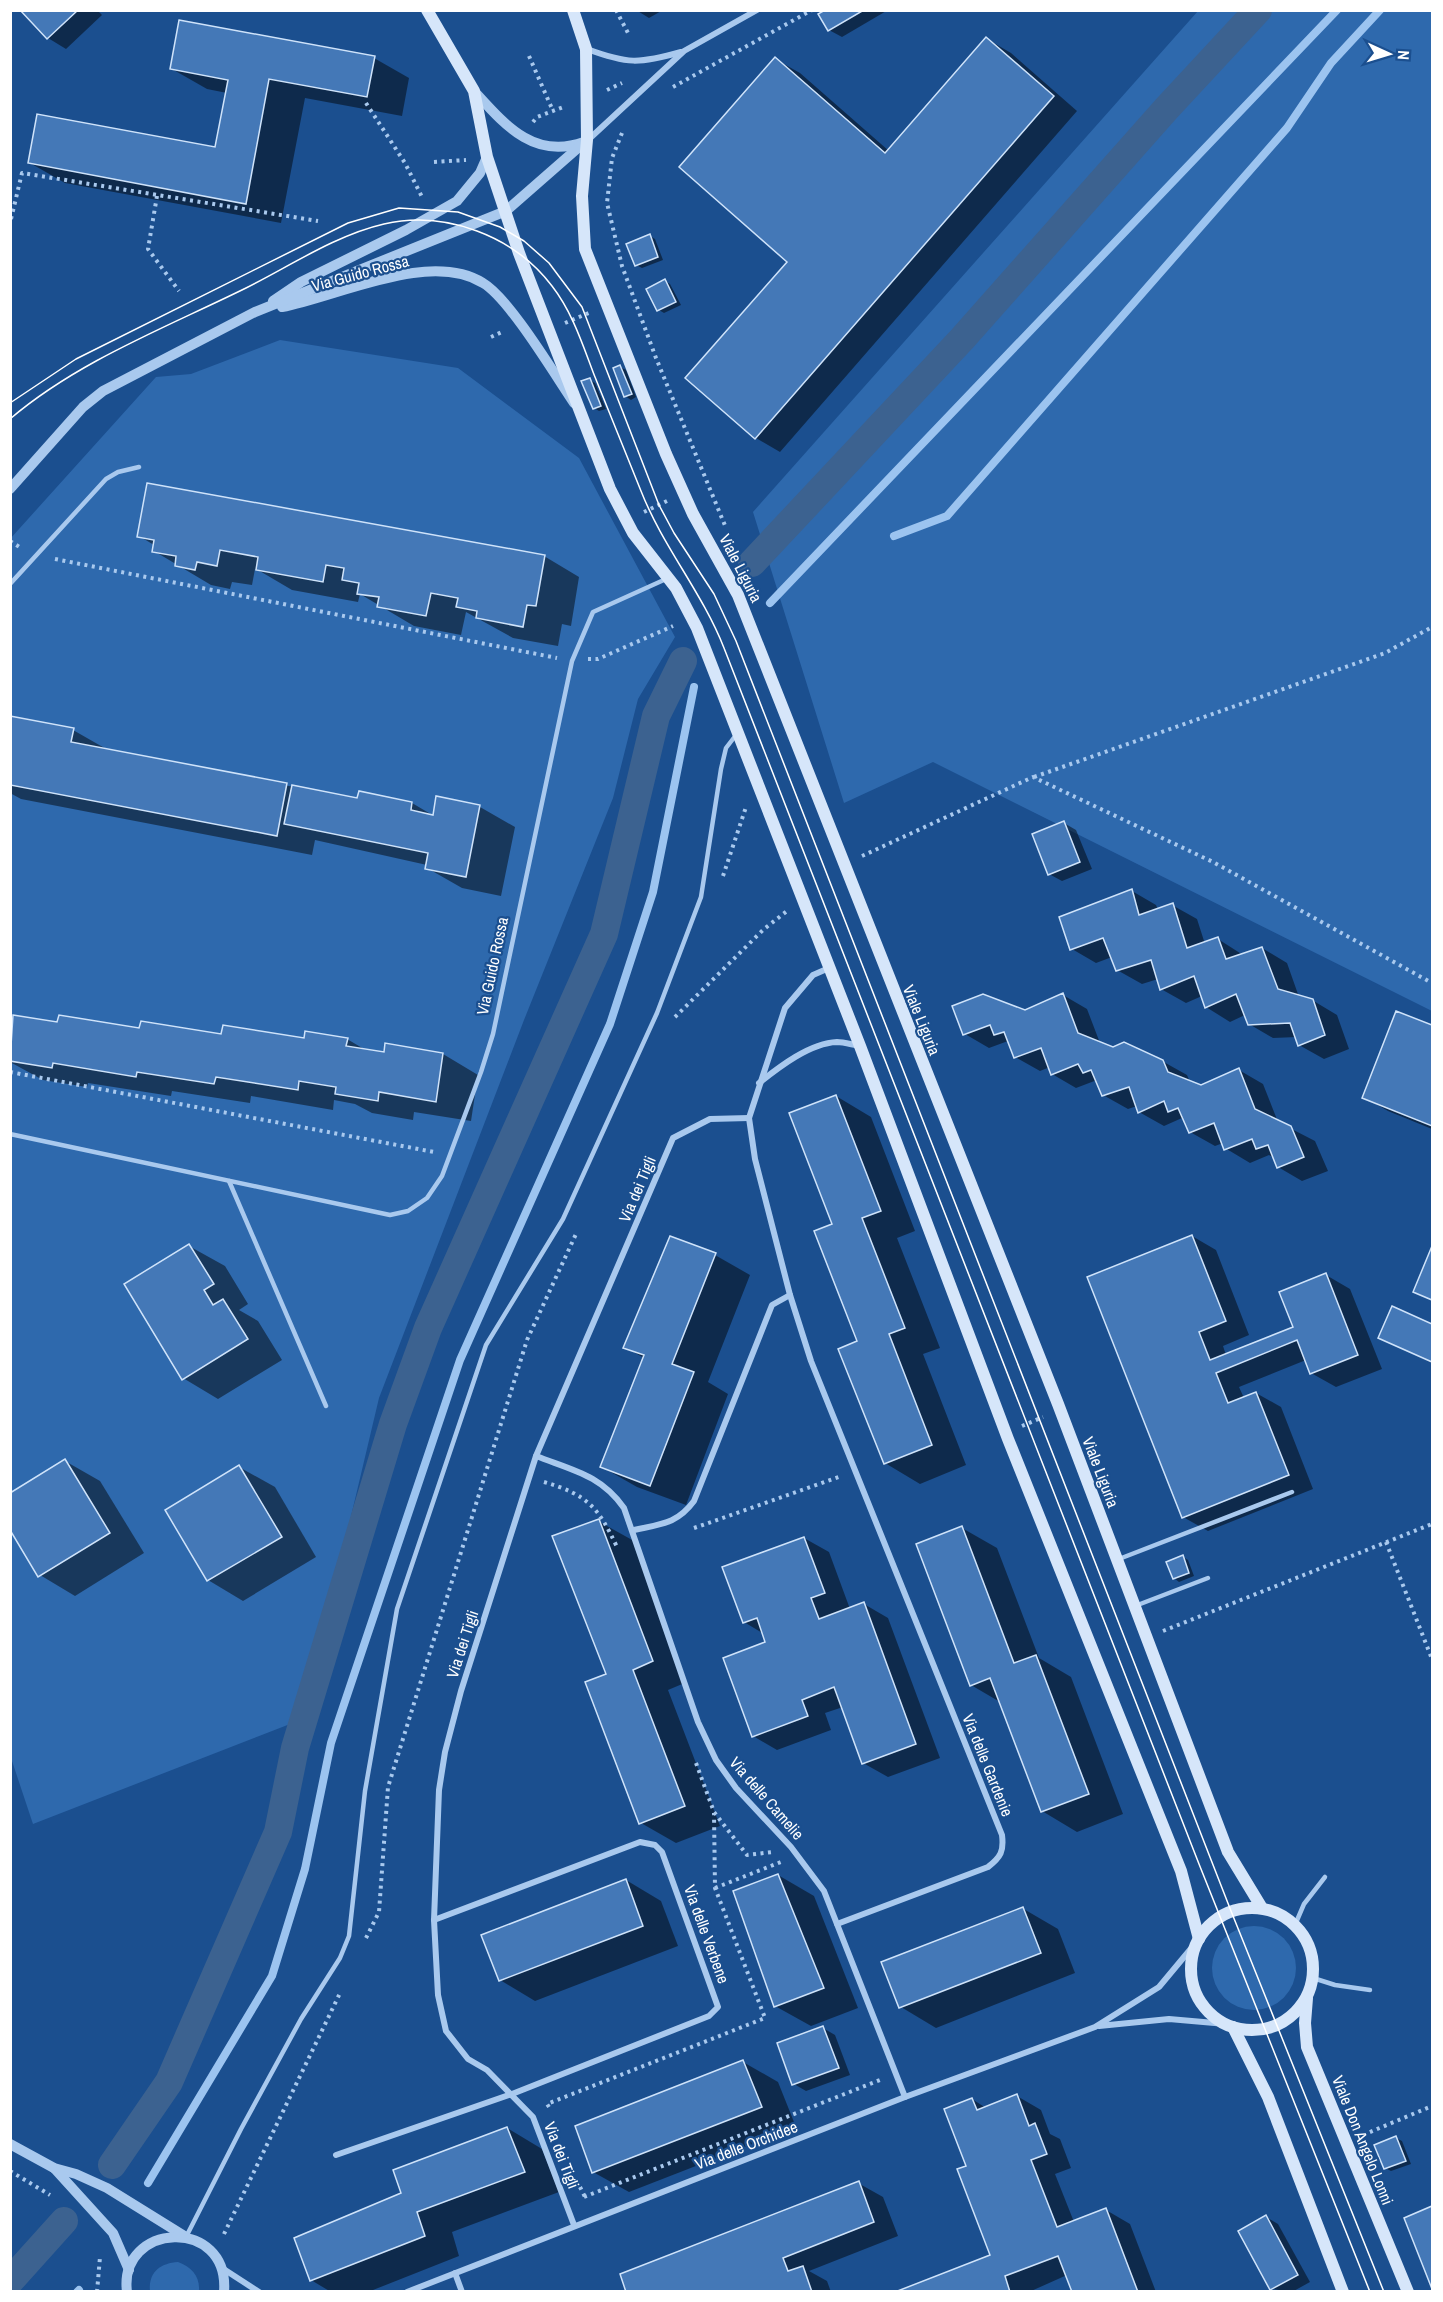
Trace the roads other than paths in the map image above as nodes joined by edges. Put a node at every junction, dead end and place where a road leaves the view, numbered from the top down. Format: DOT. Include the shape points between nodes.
graph roads {
  1 [pos="428,10"];
  2 [pos="573,10"];
  3 [pos="757,10"];
  4 [pos="586,49"];
  5 [pos="684,51"];
  6 [pos="474,91"];
  7 [pos="587,140"];
  8 [pos="487,157"];
  9 [pos="506,211"];
  10 [pos="255,312"];
  11 [pos="583,416"];
  12 [pos="139,467"];
  13 [pos="11,486"];
  14 [pos="668,578"];
  15 [pos="10,584"];
  16 [pos="738,732"];
  17 [pos="829,968"];
  18 [pos="860,1046"];
  19 [pos="759,1083"];
  20 [pos="749,1118"];
  21 [pos="10,1134"];
  22 [pos="229,1181"];
  23 [pos="790,1295"];
  24 [pos="326,1406"];
  25 [pos="536,1456"];
  26 [pos="1292,1491"];
  27 [pos="633,1530"];
  28 [pos="1117,1560"];
  29 [pos="1208,1578"];
  30 [pos="1135,1606"];
  31 [pos="1325,1877"];
  32 [pos="1262,1908"];
  33 [pos="434,1920"];
  34 [pos="837,1924"];
  35 [pos="1295,1925"];
  36 [pos="1200,1939"];
  37 [pos="1313,1978"];
  38 [pos="1370,1990"];
  39 [pos="1307,1996"];
  40 [pos="1229,2026"];
  41 [pos="1095,2027"];
  42 [pos="512,2094"];
  43 [pos="905,2097"];
  44 [pos="10,2144"];
  45 [pos="336,2155"];
  46 [pos="54,2168"];
  47 [pos="574,2225"];
  48 [pos="186,2237"];
  49 [pos="222,2268"];
  50 [pos="129,2270"];
  51 [pos="455,2273"];
  52 [pos="126,2290"];
  53 [pos="224,2292"];
  54 [pos="259,2292"];
  55 [pos="407,2292"];
  56 [pos="462,2292"];
  57 [pos="1343,2292"];
  58 [pos="1408,2292"];
  1 -- 6 [label="main road"];
  2 -- 4 [label="main road, Viale Liguria"];
  3 -- 5 [label="street"];
  4 -- 5 [label="street" via="630,62"];
  4 -- 7 [label="main road, Viale Liguria"];
  5 -- 7 [label="street"];
  6 -- 7 [label="street" via="501,120 544,147 573,146"];
  6 -- 8 [label="main road"];
  7 -- 9 [label="street, Via Guido Rossa"];
  7 -- 28 [label="main road, Viale Liguria" via="582,196 585,249 666,454 693,514 738,595"];
  8 -- 9 [label="main road"];
  8 -- 10 [label="street, Via Guido Rossa" via="480,173 457,201 301,282"];
  9 -- 10 [label="street, Via Guido Rossa"];
  9 -- 11 [label="main road"];
  10 -- 11 [label="street, Via Guido Rossa" via="311,302 399,275 462,273 484,283 506,306"];
  10 -- 13 [label="street, Via Guido Rossa" via="103,391 83,407"];
  11 -- 14 [label="main road" via="625,520"];
  12 -- 15 [label="lane" via="106,479"];
  14 -- 16 [label="main road" via="697,628"];
  14 -- 22 [label="lane, Via Guido Rossa" via="593,612 572,661 493,1034 442,1176 427,1198 408,1211 390,1215"];
  16 -- 17 [label="main road"];
  16 -- 48 [label="lane" via="726,748 721,769 701,897 657,1013 563,1219 486,1345 397,1609 365,1791 349,1936 257,2099"];
  17 -- 18 [label="main road"];
  17 -- 19 [label="street" via="813,975 785,1008"];
  18 -- 19 [label="street" via="836,1042 810,1050"];
  18 -- 36 [label="main road" via="1008,1439 1180,1871"];
  19 -- 20 [label="street"];
  20 -- 23 [label="street" via="755,1159"];
  20 -- 25 [label="street, Via dei Tigli" via="710,1119 674,1138"];
  21 -- 22 [label="lane, Via Guido Rossa"];
  22 -- 24 [label="lane"];
  23 -- 27 [label="street" via="772,1305 694,1501 683,1516"];
  23 -- 34 [label="street, Via delle Gardenie" via="811,1361 998,1825 1003,1847 1000,1858 988,1867"];
  25 -- 27 [label="street, Via delle Camelie" via="593,1478 612,1490"];
  25 -- 33 [label="street, Via dei Tigli" via="445,1752 439,1790"];
  26 -- 28 [label="lane"];
  27 -- 34 [label="street, Via delle Camelie" via="698,1722 716,1760 736,1788 808,1867 824,1891"];
  28 -- 30 [label="main road, Viale Liguria"];
  29 -- 30 [label="lane"];
  30 -- 32 [label="main road, Viale Liguria" via="1228,1852"];
  31 -- 35 [label="lane" via="1304,1904"];
  32 -- 35 [label="main road"];
  32 -- 36 [label="main road" via="1225,1914"];
  33 -- 42 [label="street, Via dei Tigli" via="438,1995 446,2031 468,2059 487,2070"];
  33 -- 42 [label="street, Via delle Verbene" via="640,1842 655,1845 663,1852 718,2007 709,2016"];
  34 -- 43 [label="street, Via delle Camelie"];
  35 -- 37 [label="main road" via="1306,1941"];
  36 -- 40 [label="main road" via="1192,1977 1198,1996 1209,2012"];
  36 -- 41 [label="street, Via delle Orchidee" via="1159,1987"];
  37 -- 38 [label="lane"];
  37 -- 39 [label="main road"];
  39 -- 40 [label="main road" via="1296,2012 1278,2025 1249,2030"];
  39 -- 58 [label="main road, Viale Don Angelo Lonni" via="1307,2047"];
  40 -- 41 [label="street, Via delle Orchidee" via="1169,2019"];
  40 -- 57 [label="main road" via="1268,2097"];
  41 -- 43 [label="street, Via delle Orchidee"];
  42 -- 45 [label="street, Via delle Verbene"];
  42 -- 47 [label="street, Via dei Tigli" via="532,2117"];
  43 -- 47 [label="street, Via delle Orchidee"];
  44 -- 46 [label="street"];
  46 -- 48 [label="street" via="99,2184"];
  46 -- 50 [label="street" via="113,2233"];
  47 -- 51 [label="street, Via delle Orchidee"];
  48 -- 49 [label="street" via="208,2248"];
  48 -- 50 [label="street" via="154,2241 143,2248"];
  49 -- 53 [label="street"];
  49 -- 54 [label="street"];
  50 -- 52 [label="street"];
  51 -- 55 [label="street, Via delle Orchidee"];
  51 -- 56 [label="street"];
}
